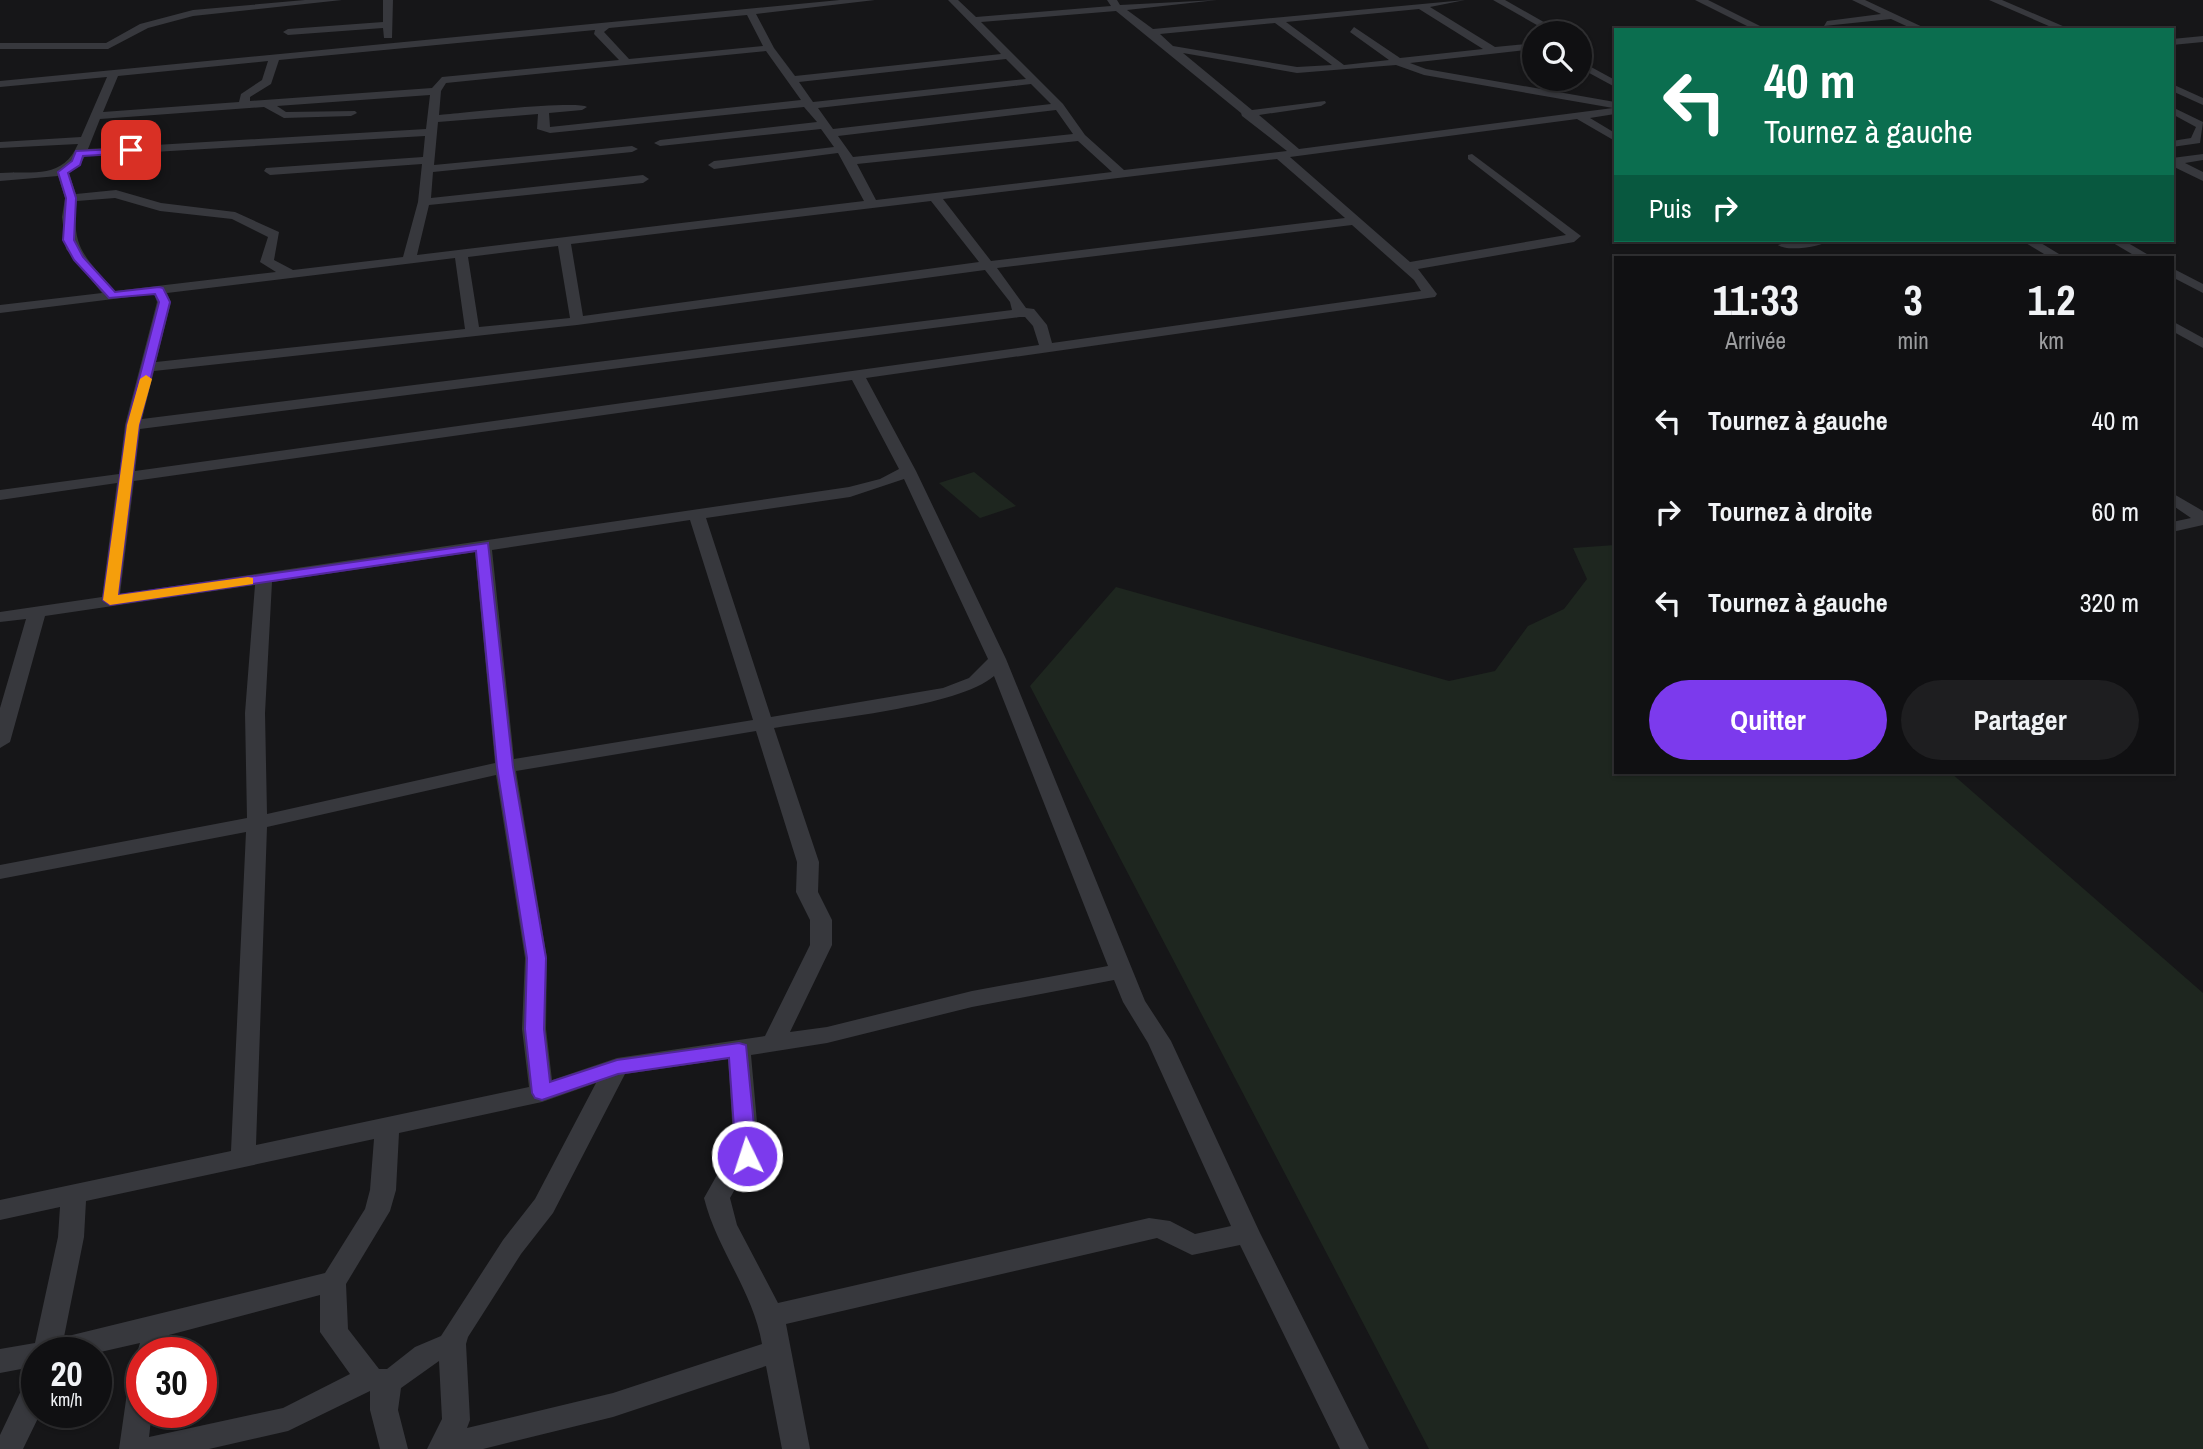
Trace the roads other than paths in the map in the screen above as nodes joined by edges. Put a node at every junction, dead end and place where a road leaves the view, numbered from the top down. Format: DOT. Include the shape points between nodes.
graph roads {
  1 [pos="337,0"];
  2 [pos="388,0"];
  3 [pos="870,0"];
  4 [pos="953,0"];
  5 [pos="1212,0"];
  6 [pos="1460,0"];
  7 [pos="1498,0"];
  8 [pos="1700,0"];
  9 [pos="1857,0"];
  10 [pos="1994,0"];
  11 [pos="811,3"];
  12 [pos="1115,4"];
  13 [pos="1421,6"];
  14 [pos="750,12"];
  15 [pos="1893,16"];
  16 [pos="975,20"];
  17 [pos="1277,20"];
  18 [pos="1536,21"];
  19 [pos="388,24"];
  20 [pos="606,26"];
  21 [pos="1759,28"];
  22 [pos="1832,28"];
  23 [pos="1920,28"];
  24 [pos="2062,28"];
  25 [pos="1354,30"];
  26 [pos="288,32"];
  27 [pos="1151,32"];
  28 [pos="2197,39"];
  29 [pos="2174,42"];
  30 [pos="2203,44"];
  31 [pos="0,46"];
  32 [pos="85,47"];
  33 [pos="1522,47"];
  34 [pos="388,48"];
  35 [pos="769,48"];
  36 [pos="1169,48"];
  37 [pos="1492,50"];
  38 [pos="1008,56"];
  39 [pos="275,57"];
  40 [pos="626,61"];
  41 [pos="1400,63"];
  42 [pos="1342,68"];
  43 [pos="146,69"];
  44 [pos="115,71"];
  45 [pos="1592,71"];
  46 [pos="64,77"];
  47 [pos="791,80"];
  48 [pos="1033,81"];
  49 [pos="1614,83"];
  50 [pos="0,84"];
  51 [pos="2174,88"];
  52 [pos="436,91"];
  53 [pos="358,98"];
  54 [pos="2203,102"];
  55 [pos="266,103"];
  56 [pos="1321,103"];
  57 [pos="244,105"];
  58 [pos="808,105"];
  59 [pos="1614,105"];
  60 [pos="1059,106"];
  61 [pos="582,107"];
  62 [pos="544,109"];
  63 [pos="1614,111"];
  64 [pos="2174,111"];
  65 [pos="351,113"];
  66 [pos="1246,114"];
  67 [pos="95,116"];
  68 [pos="1580,116"];
  69 [pos="433,125"];
  70 [pos="827,129"];
  71 [pos="1081,137"];
  72 [pos="1614,137"];
  73 [pos="341,138"];
  74 [pos="84,140"];
  75 [pos="660,144"];
  76 [pos="2174,144"];
  77 [pos="0,145"];
  78 [pos="632,149"];
  79 [pos="842,149"];
  80 [pos="1296,152"];
  81 [pos="79,153"];
  82 [pos="1280,156"];
  83 [pos="1472,157"];
  84 [pos="2203,157"];
  85 [pos="850,161"];
  86 [pos="2174,161"];
  87 [pos="2174,162"];
  88 [pos="429,164"];
  89 [pos="714,165"];
  90 [pos="270,171"];
  91 [pos="63,172"];
  92 [pos="1122,174"];
  93 [pos="0,177"];
  94 [pos="2203,177"];
  95 [pos="643,179"];
  96 [pos="933,195"];
  97 [pos="71,198"];
  98 [pos="424,202"];
  99 [pos="871,203"];
  100 [pos="1354,221"];
  101 [pos="564,241"];
  102 [pos="1780,242"];
  103 [pos="2031,242"];
  104 [pos="2117,242"];
  105 [pos="461,253"];
  106 [pos="1802,256"];
  107 [pos="2056,256"];
  108 [pos="2144,256"];
  109 [pos="409,260"];
  110 [pos="989,265"];
  111 [pos="1407,267"];
  112 [pos="2174,273"];
  113 [pos="290,274"];
  114 [pos="2203,289"];
  115 [pos="159,290"];
  116 [pos="113,296"];
  117 [pos="0,309"];
  118 [pos="1020,313"];
  119 [pos="577,321"];
  120 [pos="2174,326"];
  121 [pos="472,333"];
  122 [pos="2203,344"];
  123 [pos="1047,349"];
  124 [pos="149,368"];
  125 [pos="857,375"];
  126 [pos="133,425"];
  127 [pos="908,471"];
  128 [pos="126,478"];
  129 [pos="0,495"];
  130 [pos="2174,499"];
  131 [pos="696,514"];
  132 [pos="2203,519"];
  133 [pos="2174,526"];
  134 [pos="483,546"];
  135 [pos="264,579"];
  136 [pos="110,600"];
  137 [pos="37,611"];
  138 [pos="0,617"];
  139 [pos="997,659"];
  140 [pos="765,724"];
  141 [pos="0,742"];
  142 [pos="505,767"];
  143 [pos="257,823"];
  144 [pos="0,872"];
  145 [pos="1122,971"];
  146 [pos="773,1044"];
  147 [pos="739,1050"];
  148 [pos="617,1067"];
  149 [pos="542,1093"];
  150 [pos="387,1128"];
  151 [pos="243,1158"];
  152 [pos="74,1195"];
  153 [pos="0,1210"];
  154 [pos="1247,1233"];
  155 [pos="333,1283"];
  156 [pos="771,1316"];
  157 [pos="49,1337"];
  158 [pos="163,1337"];
  159 [pos="452,1344"];
  160 [pos="776,1351"];
  161 [pos="21,1357"];
  162 [pos="0,1361"];
  163 [pos="379,1380"];
  164 [pos="21,1425"];
  165 [pos="136,1428"];
  166 [pos="1352,1447"];
  167 [pos="442,1448"];
  168 [pos="7,1449"];
  169 [pos="133,1449"];
  170 [pos="150,1449"];
  171 [pos="394,1449"];
  172 [pos="796,1449"];
  1 -- 32 [label="street" via="193,13 144,26 108,46"];
  2 -- 19 [label="street"];
  3 -- 11 [label="street"];
  4 -- 16 [label="street"];
  5 -- 12 [label="street"];
  6 -- 13 [label="street"];
  7 -- 18 [label="street"];
  8 -- 21 [label="street"];
  9 -- 15 [label="street"];
  10 -- 24 [label="street"];
  11 -- 14 [label="street"];
  12 -- 16 [label="street"];
  12 -- 27 [label="street"];
  13 -- 17 [label="street"];
  13 -- 37 [label="street"];
  14 -- 20 [label="street"];
  14 -- 35 [label="street"];
  15 -- 22 [label="street" via="1827,24"];
  15 -- 23 [label="street"];
  16 -- 38 [label="street"];
  17 -- 27 [label="street"];
  17 -- 42 [label="street"];
  19 -- 26 [label="street"];
  19 -- 34 [label="street"];
  20 -- 34 [label="street"];
  20 -- 40 [label="street" via="598,32"];
  25 -- 41 [label="street"];
  27 -- 36 [label="street"];
  28 -- 29 [label="street"];
  28 -- 30 [label="street"];
  31 -- 32 [label="street"];
  32 -- 43 [label="street" via="127,58"];
  32 -- 46 [label="street" via="62,70"];
  33 -- 37 [label="street"];
  34 -- 39 [label="street"];
  35 -- 40 [label="street"];
  35 -- 47 [label="street"];
  36 -- 42 [label="street" via="1297,70"];
  36 -- 66 [label="street"];
  37 -- 41 [label="street"];
  38 -- 47 [label="street"];
  38 -- 48 [label="street"];
  39 -- 43 [label="street"];
  39 -- 57 [label="street" via="267,82 245,96"];
  40 -- 52 [label="street" via="445,79"];
  41 -- 42 [label="street"];
  41 -- 59 [label="street" via="1469,82"];
  43 -- 44 [label="street"];
  44 -- 46 [label="street"];
  44 -- 67 [label="street"];
  45 -- 49 [label="street"];
  46 -- 50 [label="street"];
  47 -- 58 [label="street"];
  48 -- 58 [label="street"];
  48 -- 60 [label="street"];
  51 -- 54 [label="street"];
  52 -- 53 [label="street"];
  52 -- 69 [label="street"];
  53 -- 55 [label="street"];
  53 -- 65 [label="street"];
  55 -- 57 [label="street"];
  55 -- 65 [label="street" via="284,115"];
  56 -- 66 [label="street"];
  57 -- 67 [label="street"];
  58 -- 62 [label="street" via="550,130 543,129"];
  58 -- 70 [label="street"];
  60 -- 70 [label="street"];
  60 -- 71 [label="street"];
  61 -- 62 [label="street"];
  62 -- 69 [label="street"];
  63 -- 68 [label="street"];
  64 -- 76 [label="street" via="2202,125 2196,141"];
  65 -- 73 [label="street"];
  66 -- 80 [label="street"];
  67 -- 74 [label="street"];
  68 -- 72 [label="street"];
  68 -- 80 [label="street"];
  69 -- 73 [label="street"];
  69 -- 88 [label="street"];
  70 -- 75 [label="street"];
  70 -- 79 [label="street"];
  71 -- 85 [label="street"];
  71 -- 92 [label="street"];
  73 -- 81 [label="street"];
  74 -- 77 [label="street"];
  74 -- 81 [label="street"];
  78 -- 88 [label="street" via="555,159"];
  79 -- 85 [label="street"];
  79 -- 89 [label="street"];
  80 -- 82 [label="street"];
  81 -- 91 [label="street" via="76,163"];
  82 -- 92 [label="street"];
  82 -- 100 [label="street"];
  83 -- 111 [label="street" via="1574,238"];
  84 -- 86 [label="street"];
  85 -- 99 [label="street"];
  87 -- 94 [label="street"];
  88 -- 90 [label="street"];
  88 -- 98 [label="street"];
  91 -- 93 [label="street"];
  91 -- 97 [label="street"];
  92 -- 96 [label="street"];
  95 -- 98 [label="street"];
  96 -- 99 [label="street"];
  96 -- 110 [label="street"];
  97 -- 113 [label="street" via="116,194 160,207 235,216 275,235 267,262"];
  97 -- 116 [label="street" via="72,249"];
  98 -- 109 [label="street"];
  99 -- 101 [label="street"];
  100 -- 110 [label="street"];
  100 -- 111 [label="street"];
  101 -- 105 [label="street"];
  101 -- 119 [label="street"];
  102 -- 106 [label="street"];
  103 -- 107 [label="street"];
  104 -- 108 [label="street"];
  105 -- 109 [label="street"];
  105 -- 121 [label="street"];
  109 -- 113 [label="street"];
  110 -- 118 [label="street"];
  110 -- 119 [label="street"];
  111 -- 123 [label="street" via="1431,292 1429,296"];
  112 -- 114 [label="street"];
  113 -- 115 [label="street"];
  115 -- 116 [label="street"];
  115 -- 124 [label="street" via="164,302"];
  116 -- 117 [label="street"];
  118 -- 123 [label="street" via="1029,312 1036,319"];
  118 -- 126 [label="street"];
  119 -- 121 [label="street"];
  120 -- 122 [label="street"];
  121 -- 124 [label="street"];
  123 -- 125 [label="street"];
  124 -- 126 [label="street"];
  125 -- 127 [label="street"];
  125 -- 128 [label="street"];
  126 -- 128 [label="street"];
  127 -- 131 [label="street" via="850,492"];
  127 -- 139 [label="street"];
  128 -- 129 [label="street"];
  128 -- 136 [label="street"];
  130 -- 132 [label="street"];
  131 -- 134 [label="street"];
  131 -- 140 [label="street"];
  132 -- 133 [label="street"];
  134 -- 135 [label="street"];
  134 -- 142 [label="street"];
  135 -- 136 [label="street"];
  135 -- 143 [label="street" via="255,713"];
  136 -- 137 [label="street"];
  137 -- 138 [label="street"];
  137 -- 141 [label="street"];
  139 -- 140 [label="street" via="992,669 967,687"];
  139 -- 145 [label="street"];
  140 -- 142 [label="street"];
  140 -- 146 [label="street" via="808,862 807,892 822,929 821,945"];
  142 -- 143 [label="street"];
  142 -- 149 [label="street" via="536,958 534,1029"];
  143 -- 144 [label="street"];
  143 -- 151 [label="street"];
  145 -- 146 [label="street" via="1009,991"];
  145 -- 154 [label="street" via="1190,1105"];
  146 -- 147 [label="street"];
  147 -- 148 [label="street"];
  147 -- 156 [label="street" via="747,1156 717,1198 724,1225"];
  148 -- 149 [label="street"];
  148 -- 159 [label="street" via="544,1206 512,1247"];
  149 -- 150 [label="street"];
  150 -- 151 [label="street"];
  150 -- 155 [label="street" via="377,1211"];
  151 -- 152 [label="street"];
  152 -- 153 [label="street"];
  152 -- 157 [label="street" via="71,1237"];
  154 -- 156 [label="street" via="1192,1245 1161,1228 1149,1228"];
  154 -- 166 [label="street"];
  155 -- 158 [label="street" via="314,1285"];
  155 -- 163 [label="street" via="334,1332"];
  156 -- 160 [label="street"];
  159 -- 163 [label="street"];
  159 -- 167 [label="street" via="456,1420"];
  160 -- 167 [label="street" via="613,1405"];
  160 -- 172 [label="street"];
  161 -- 162 [label="street"];
  163 -- 170 [label="street" via="288,1419"];
  163 -- 171 [label="street" via="386,1429"];
  164 -- 168 [label="street"];
  165 -- 169 [label="street"];
}
